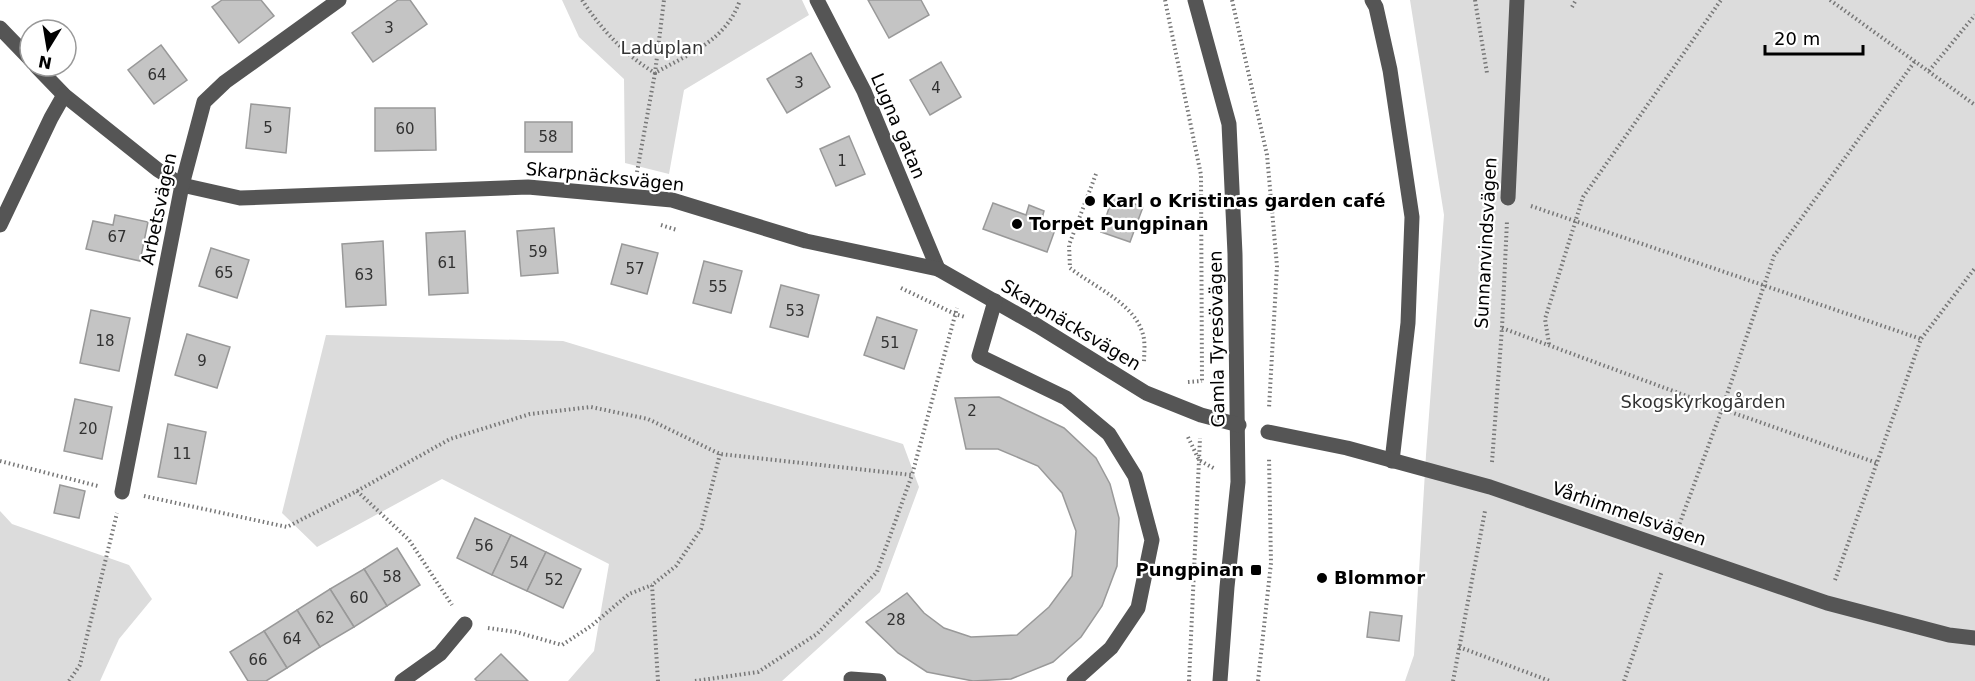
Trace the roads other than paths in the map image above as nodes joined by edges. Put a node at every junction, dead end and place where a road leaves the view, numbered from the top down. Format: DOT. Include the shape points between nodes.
graph roads {
  1 [pos="339,0"];
  2 [pos="817,0"];
  3 [pos="1195,0"];
  4 [pos="1372,0"];
  5 [pos="1517,0"];
  6 [pos="0,28"];
  7 [pos="18,47"];
  8 [pos="48,78"];
  9 [pos="64,95"];
  10 [pos="182,185"];
  11 [pos="1508,198"];
  12 [pos="0,225"];
  13 [pos="938,269"];
  14 [pos="995,301"];
  15 [pos="1239,425"];
  16 [pos="1268,432"];
  17 [pos="1392,461"];
  18 [pos="122,492"];
  19 [pos="465,624"];
  20 [pos="1975,638"];
  21 [pos="851,679"];
  22 [pos="402,681"];
  23 [pos="879,681"];
  24 [pos="1074,681"];
  25 [pos="1220,681"];
  1 -- 10 [label="street, Arbetsvägen" via="225,82 204,102"];
  2 -- 13 [label="street, Lugna gatan" via="864,92"];
  3 -- 15 [label="street, Gamla Tyresövägen" via="1229,123"];
  4 -- 17 [label="street" via="1390,70 1412,217 1408,323"];
  5 -- 11 [label="street, Sunnanvindsvägen"];
  6 -- 7 [label="street"];
  8 -- 9 [label="street, Skarpnäcksvägen"];
  9 -- 10 [label="street, Skarpnäcksvägen"];
  9 -- 12 [label="street"];
  10 -- 13 [label="street, Skarpnäcksvägen" via="240,198 528,187 672,200 806,241"];
  10 -- 18 [label="street, Arbetsvägen"];
  13 -- 14 [label="street, Skarpnäcksvägen"];
  14 -- 15 [label="street, Skarpnäcksvägen" via="1146,393"];
  14 -- 24 [label="street" via="979,356 1066,399 1109,434 1135,476 1152,540 1138,608 1112,648"];
  15 -- 25 [label="street, Gamla Tyresövägen" via="1238,482"];
  16 -- 17 [label="street, Vårhimmelsvägen"];
  17 -- 20 [label="street, Vårhimmelsvägen" via="1490,488 1827,603 1949,635"];
  19 -- 22 [label="street" via="440,654"];
  21 -- 23 [label="street"];
}
